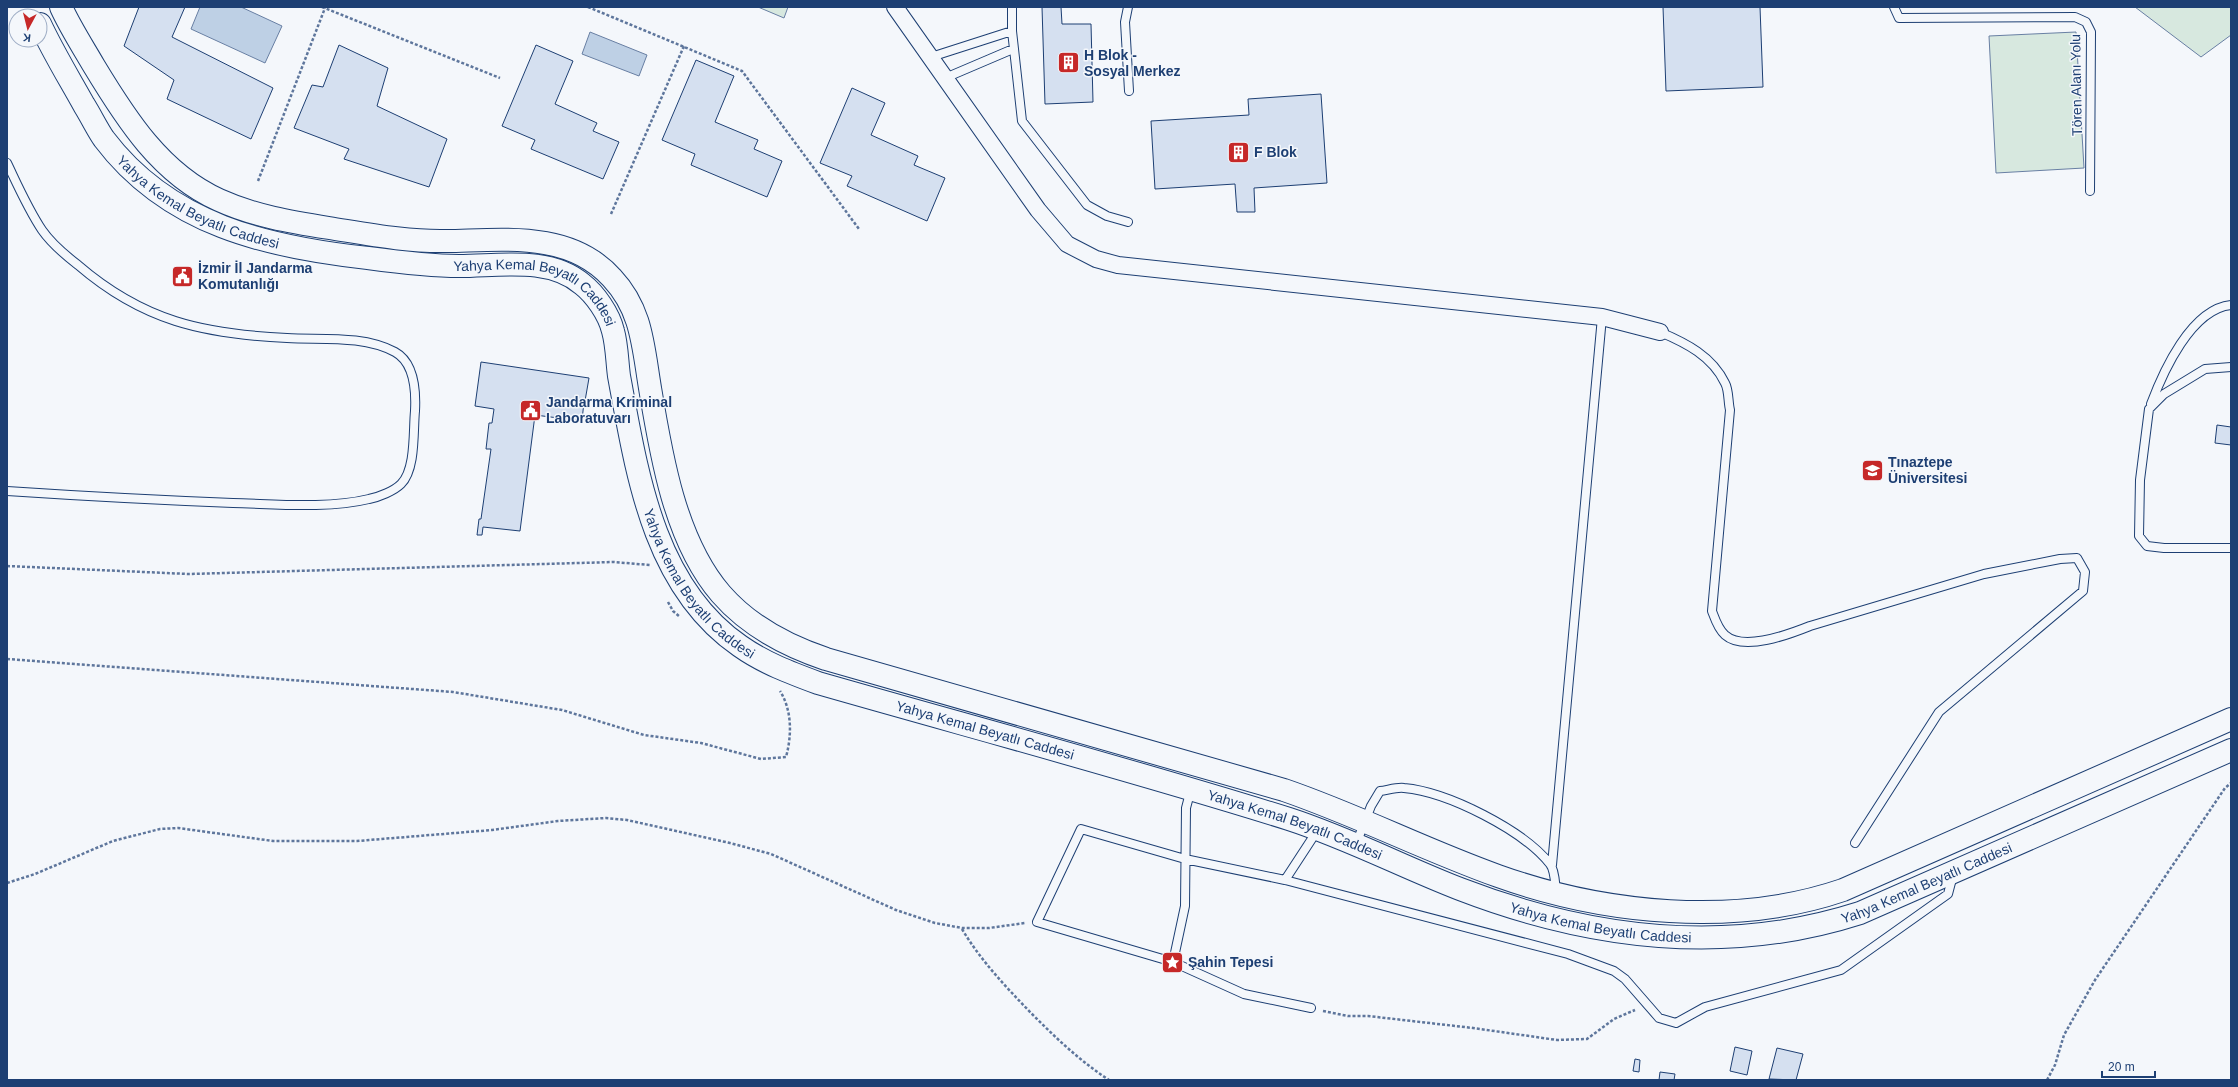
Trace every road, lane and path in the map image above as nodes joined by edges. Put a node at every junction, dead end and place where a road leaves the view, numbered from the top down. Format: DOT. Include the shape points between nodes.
graph roads {
  1 [pos="60,7"];
  2 [pos="322,7"];
  3 [pos="588,7"];
  4 [pos="895,7"];
  5 [pos="1012,7"];
  6 [pos="1128,7"];
  7 [pos="1894,7"];
  8 [pos="326,8"];
  9 [pos="1012,31"];
  10 [pos="48,41"];
  11 [pos="684,46"];
  12 [pos="1014,49"];
  13 [pos="931,57"];
  14 [pos="500,78"];
  15 [pos="945,78"];
  16 [pos="1129,91"];
  17 [pos="7,163"];
  18 [pos="258,181"];
  19 [pos="2090,192"];
  20 [pos="611,214"];
  21 [pos="1128,222"];
  22 [pos="859,229"];
  23 [pos="2231,305"];
  24 [pos="1602,317"];
  25 [pos="1660,332"];
  26 [pos="2231,367"];
  27 [pos="2149,409"];
  28 [pos="7,491"];
  29 [pos="2231,548"];
  30 [pos="648,564"];
  31 [pos="7,566"];
  32 [pos="651,571"];
  33 [pos="676,575"];
  34 [pos="666,598"];
  35 [pos="684,621"];
  36 [pos="7,659"];
  37 [pos="778,687"];
  38 [pos="2231,719"];
  39 [pos="2231,750"];
  40 [pos="1148,751"];
  41 [pos="1142,775"];
  42 [pos="2231,783"];
  43 [pos="1192,788"];
  44 [pos="1365,821"];
  45 [pos="1318,828"];
  46 [pos="1855,842"];
  47 [pos="1356,844"];
  48 [pos="1185,859"];
  49 [pos="1552,865"];
  50 [pos="1954,872"];
  51 [pos="1284,880"];
  52 [pos="7,883"];
  53 [pos="1556,894"];
  54 [pos="1037,922"];
  55 [pos="962,928"];
  56 [pos="1173,962"];
  57 [pos="1647,1005"];
  58 [pos="1311,1008"];
  59 [pos="1109,1080"];
  60 [pos="2046,1080"];
  1 -- 40 [label="main road, Yahya Kemal Beyatlı Caddesi" via="122,113 136,132 182,176 216,199 259,215 384,236 442,241 547,242 580,253 611,276 626,295 643,337 663,458 676,506 689,539 707,577 722,596 758,626 803,651 826,659"];
  2 -- 8 [label="path"];
  3 -- 11 [label="path"];
  4 -- 13 [label="street"];
  5 -- 9 [label="lane"];
  6 -- 16 [label="lane" via="1125,22"];
  7 -- 19 [label="lane, Tören Alanı Yolu" via="1899,18 2075,17 2086,22 2091,32"];
  8 -- 14 [label="path"];
  8 -- 18 [label="path"];
  9 -- 12 [label="lane"];
  9 -- 13 [label="lane"];
  10 -- 33 [label="main road, Yahya Kemal Beyatlı Caddesi" via="103,138 140,178 180,208 202,220 258,239 310,251 430,265 542,266 581,282 593,296 613,329 638,469 658,537"];
  11 -- 20 [label="path"];
  11 -- 22 [label="path" via="742,71"];
  12 -- 15 [label="lane"];
  12 -- 21 [label="lane" via="1022,120 1087,205 1107,216"];
  13 -- 15 [label="street"];
  15 -- 24 [label="street" via="1057,233 1067,244 1096,259 1118,265"];
  17 -- 28 [label="lane" via="29,209 44,232 87,274 120,297 182,325 212,332 344,340 380,346 398,354 410,370 416,390 411,467 401,484 369,499 329,504 264,504"];
  23 -- 27 [label="lane" via="2214,311 2196,326 2178,347 2164,370"];
  24 -- 25 [label="street"];
  24 -- 49 [label="lane"];
  25 -- 46 [label="lane" via="1683,341 1700,352 1726,384 1730,410 1712,611 1725,635 1733,640 1757,641 1782,637 1810,626 1984,574 2060,559 2077,558 2086,572 2083,591 1939,712"];
  26 -- 27 [label="lane" via="2205,369 2164,394"];
  27 -- 29 [label="lane" via="2140,480 2139,536 2147,546"];
  30 -- 31 [label="path" via="614,562 189,574"];
  30 -- 32 [label="path"];
  30 -- 33 [label="path"];
  33 -- 41 [label="main road, Yahya Kemal Beyatlı Caddesi" via="702,612 719,630 740,647 792,674"];
  34 -- 35 [label="path" via="673,611"];
  36 -- 37 [label="path" via="453,692 562,710 644,735 701,742 761,759 786,757 791,738 786,700"];
  38 -- 53 [label="main road, Yahya Kemal Beyatlı Caddesi" via="1820,898 1772,908 1701,911 1640,908"];
  39 -- 50 [label="main road, Yahya Kemal Beyatlı Caddesi"];
  40 -- 41 [label="main road"];
  40 -- 44 [label="main road, Yahya Kemal Beyatlı Caddesi" via="1284,790"];
  41 -- 43 [label="main road, Yahya Kemal Beyatlı Caddesi"];
  42 -- 60 [label="path" via="2225,788 2095,980 2064,1035 2055,1065"];
  43 -- 45 [label="main road, Yahya Kemal Beyatlı Caddesi"];
  43 -- 48 [label="lane" via="1186,808"];
  44 -- 47 [label="lane"];
  44 -- 49 [label="lane" via="1380,791 1403,788 1429,793 1479,812 1525,841"];
  44 -- 53 [label="main road, Yahya Kemal Beyatlı Caddesi" via="1497,876"];
  45 -- 47 [label="main road, Yahya Kemal Beyatlı Caddesi"];
  45 -- 51 [label="lane"];
  47 -- 50 [label="main road, Yahya Kemal Beyatlı Caddesi" via="1458,888 1537,915 1624,933 1662,937 1732,938 1799,930 1860,913"];
  48 -- 51 [label="lane"];
  48 -- 54 [label="lane" via="1082,829"];
  48 -- 56 [label="lane" via="1184,906"];
  49 -- 53 [label="lane"];
  50 -- 57 [label="lane" via="1948,894 1841,970 1705,1007 1676,1024 1659,1018"];
  51 -- 57 [label="lane" via="1568,954 1614,971 1625,979"];
  52 -- 55 [label="path" via="113,841 160,829 178,828 272,841 357,841 606,818 627,820 771,854 896,910 935,923"];
  54 -- 55 [label="path" via="989,928"];
  54 -- 56 [label="lane"];
  55 -- 59 [label="path" via="997,978 1087,1066"];
  56 -- 58 [label="lane" via="1244,994"];
  57 -- 58 [label="path" via="1614,1019 1587,1039 1557,1040 1473,1028 1336,1014"];
}
